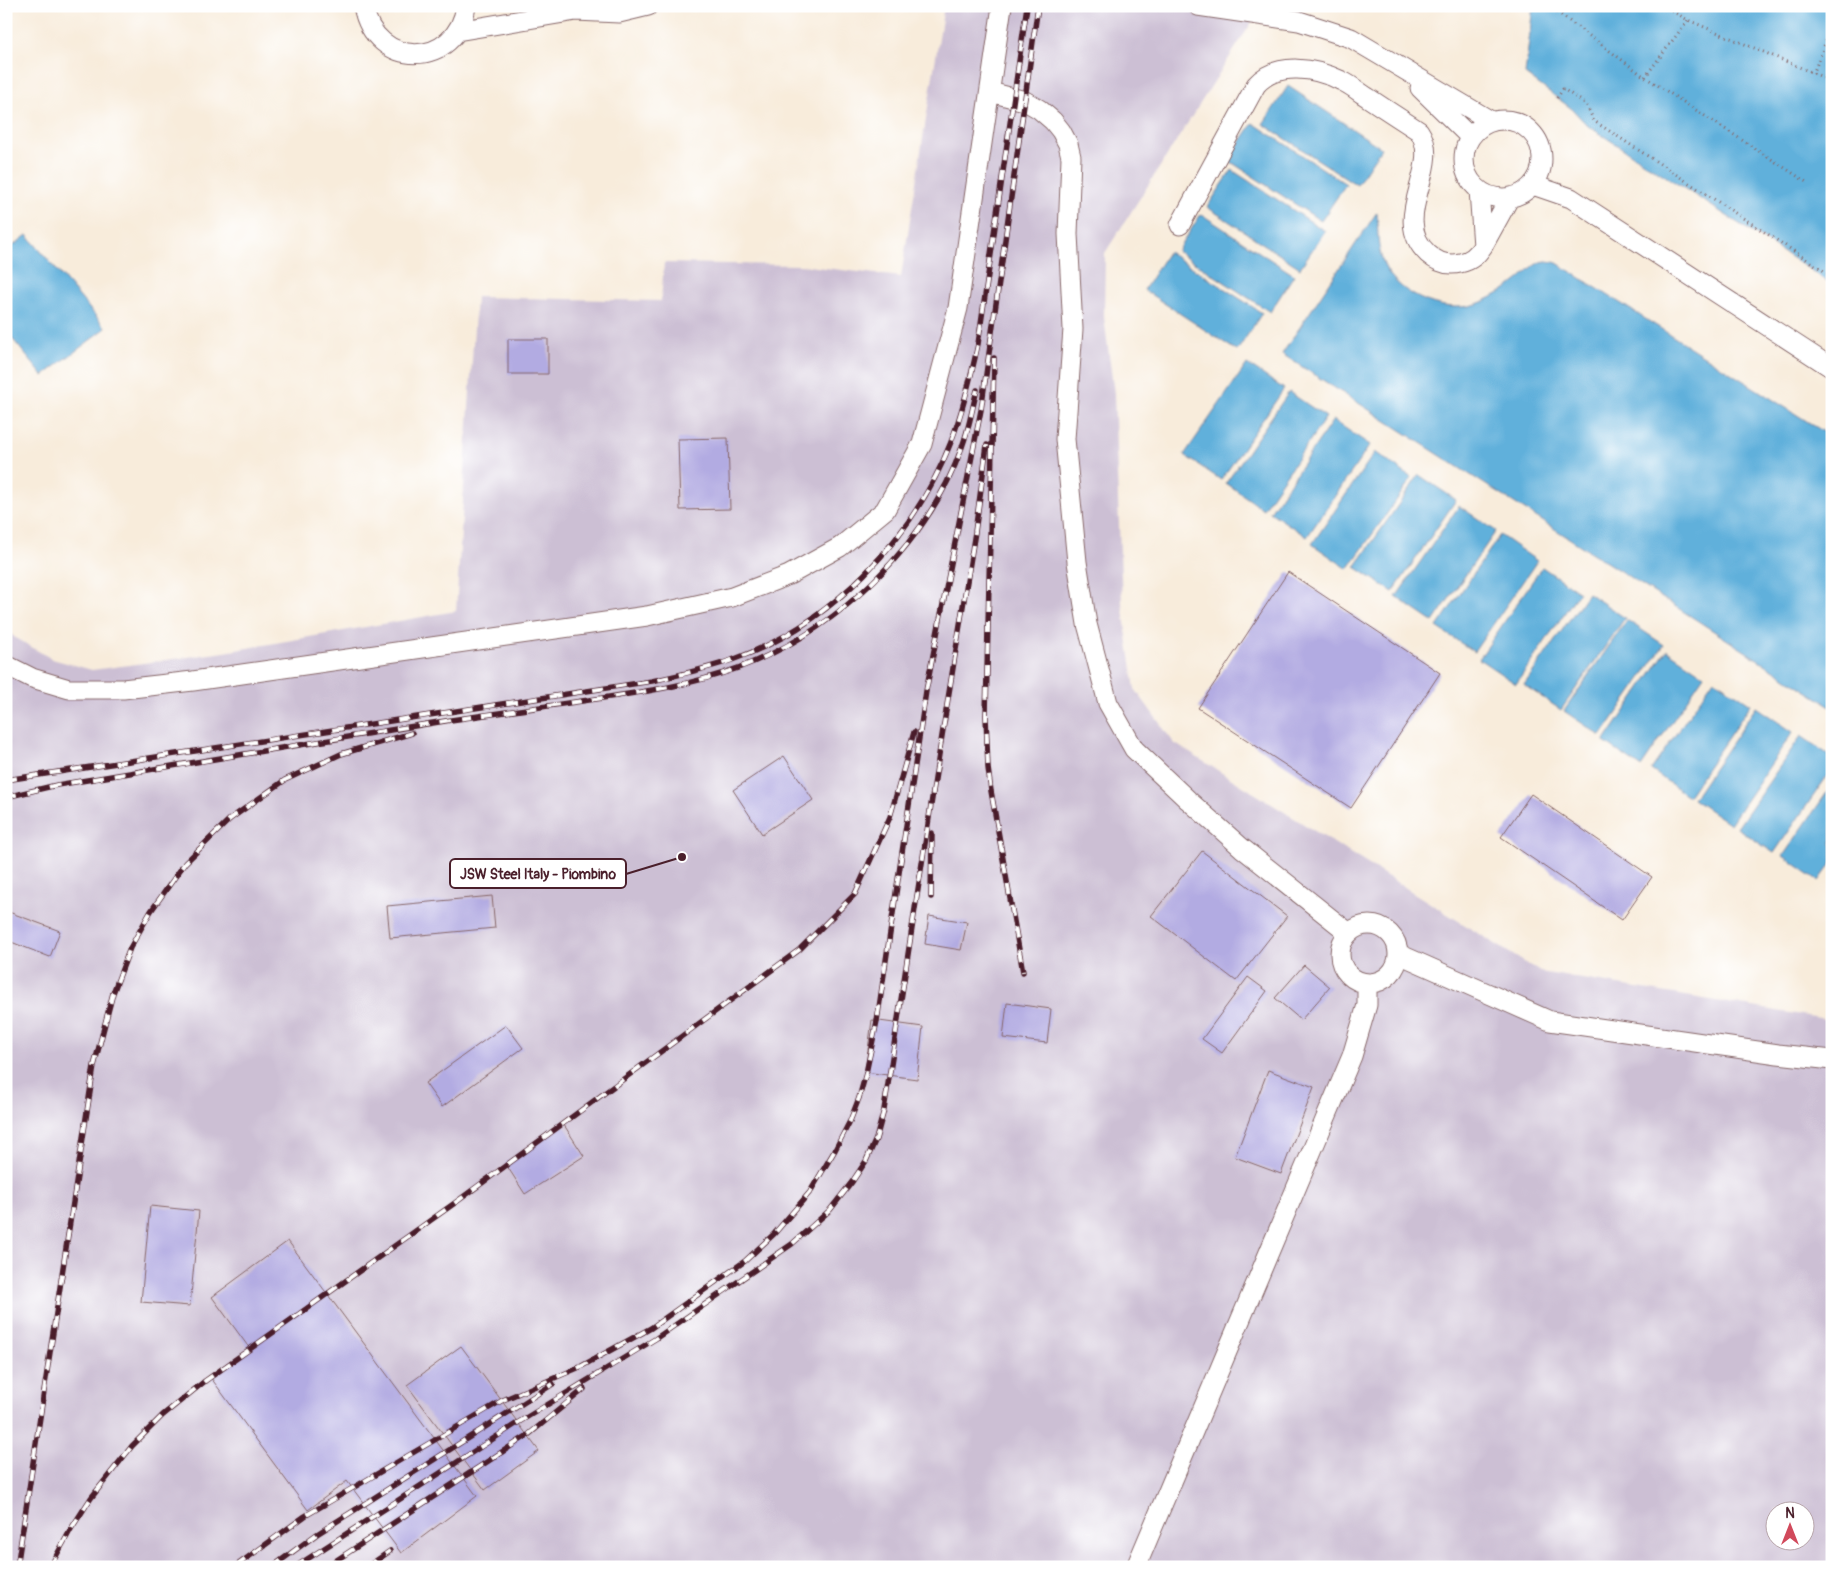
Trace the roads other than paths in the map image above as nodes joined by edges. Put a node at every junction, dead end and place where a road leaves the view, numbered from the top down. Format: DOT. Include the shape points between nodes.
graph roads {
  1 [pos="363,6"];
  2 [pos="466,6"];
  3 [pos="556,6"];
  4 [pos="648,6"];
  5 [pos="1002,6"];
  6 [pos="1198,6"];
  7 [pos="576,11"];
  8 [pos="457,31"];
  9 [pos="1399,67"];
  10 [pos="990,92"];
  11 [pos="1491,121"];
  12 [pos="1470,138"];
  13 [pos="1542,164"];
  14 [pos="1533,185"];
  15 [pos="1479,190"];
  16 [pos="1510,197"];
  17 [pos="1571,198"];
  18 [pos="1180,225"];
  19 [pos="1482,246"];
  20 [pos="1832,368"];
  21 [pos="6,665"];
  22 [pos="1349,933"];
  23 [pos="1399,954"];
  24 [pos="1367,983"];
  25 [pos="1832,1060"];
  26 [pos="1136,1567"];
  1 -- 8 [label="street" via="372,33 397,51 428,52 442,46"];
  2 -- 8 [label="street"];
  3 -- 7 [label="street"];
  4 -- 7 [label="street" via="619,13"];
  5 -- 10 [label="street"];
  6 -- 9 [label="street" via="1299,21 1351,38"];
  7 -- 8 [label="street"];
  9 -- 11 [label="street"];
  9 -- 12 [label="street"];
  10 -- 21 [label="street" via="958,308 922,444 885,510 840,547 789,575 732,597 646,616 193,682 123,689 69,689 32,678"];
  10 -- 22 [label="street" via="1025,101 1054,121 1068,144 1071,157 1068,234 1072,329 1065,439 1077,562 1087,624 1108,703 1141,756 1242,848"];
  11 -- 12 [label="street"];
  11 -- 13 [label="street" via="1513,120 1524,125 1539,142"];
  12 -- 15 [label="street" via="1464,160 1471,182"];
  13 -- 14 [label="street"];
  13 -- 17 [label="street"];
  14 -- 16 [label="street"];
  14 -- 17 [label="street"];
  15 -- 16 [label="street" via="1489,196"];
  15 -- 19 [label="street"];
  16 -- 19 [label="street"];
  17 -- 20 [label="street"];
  18 -- 19 [label="street" via="1263,76 1286,69 1303,70 1342,81 1419,131 1424,159 1412,217 1414,233 1431,257 1453,265 1478,255"];
  22 -- 23 [label="street" via="1357,927 1376,926 1392,936"];
  22 -- 24 [label="street" via="1343,940 1340,959 1350,976"];
  23 -- 24 [label="street" via="1393,972 1377,982"];
  23 -- 25 [label="street" via="1550,1021"];
  24 -- 26 [label="street" via="1367,1005 1352,1056"];
}
